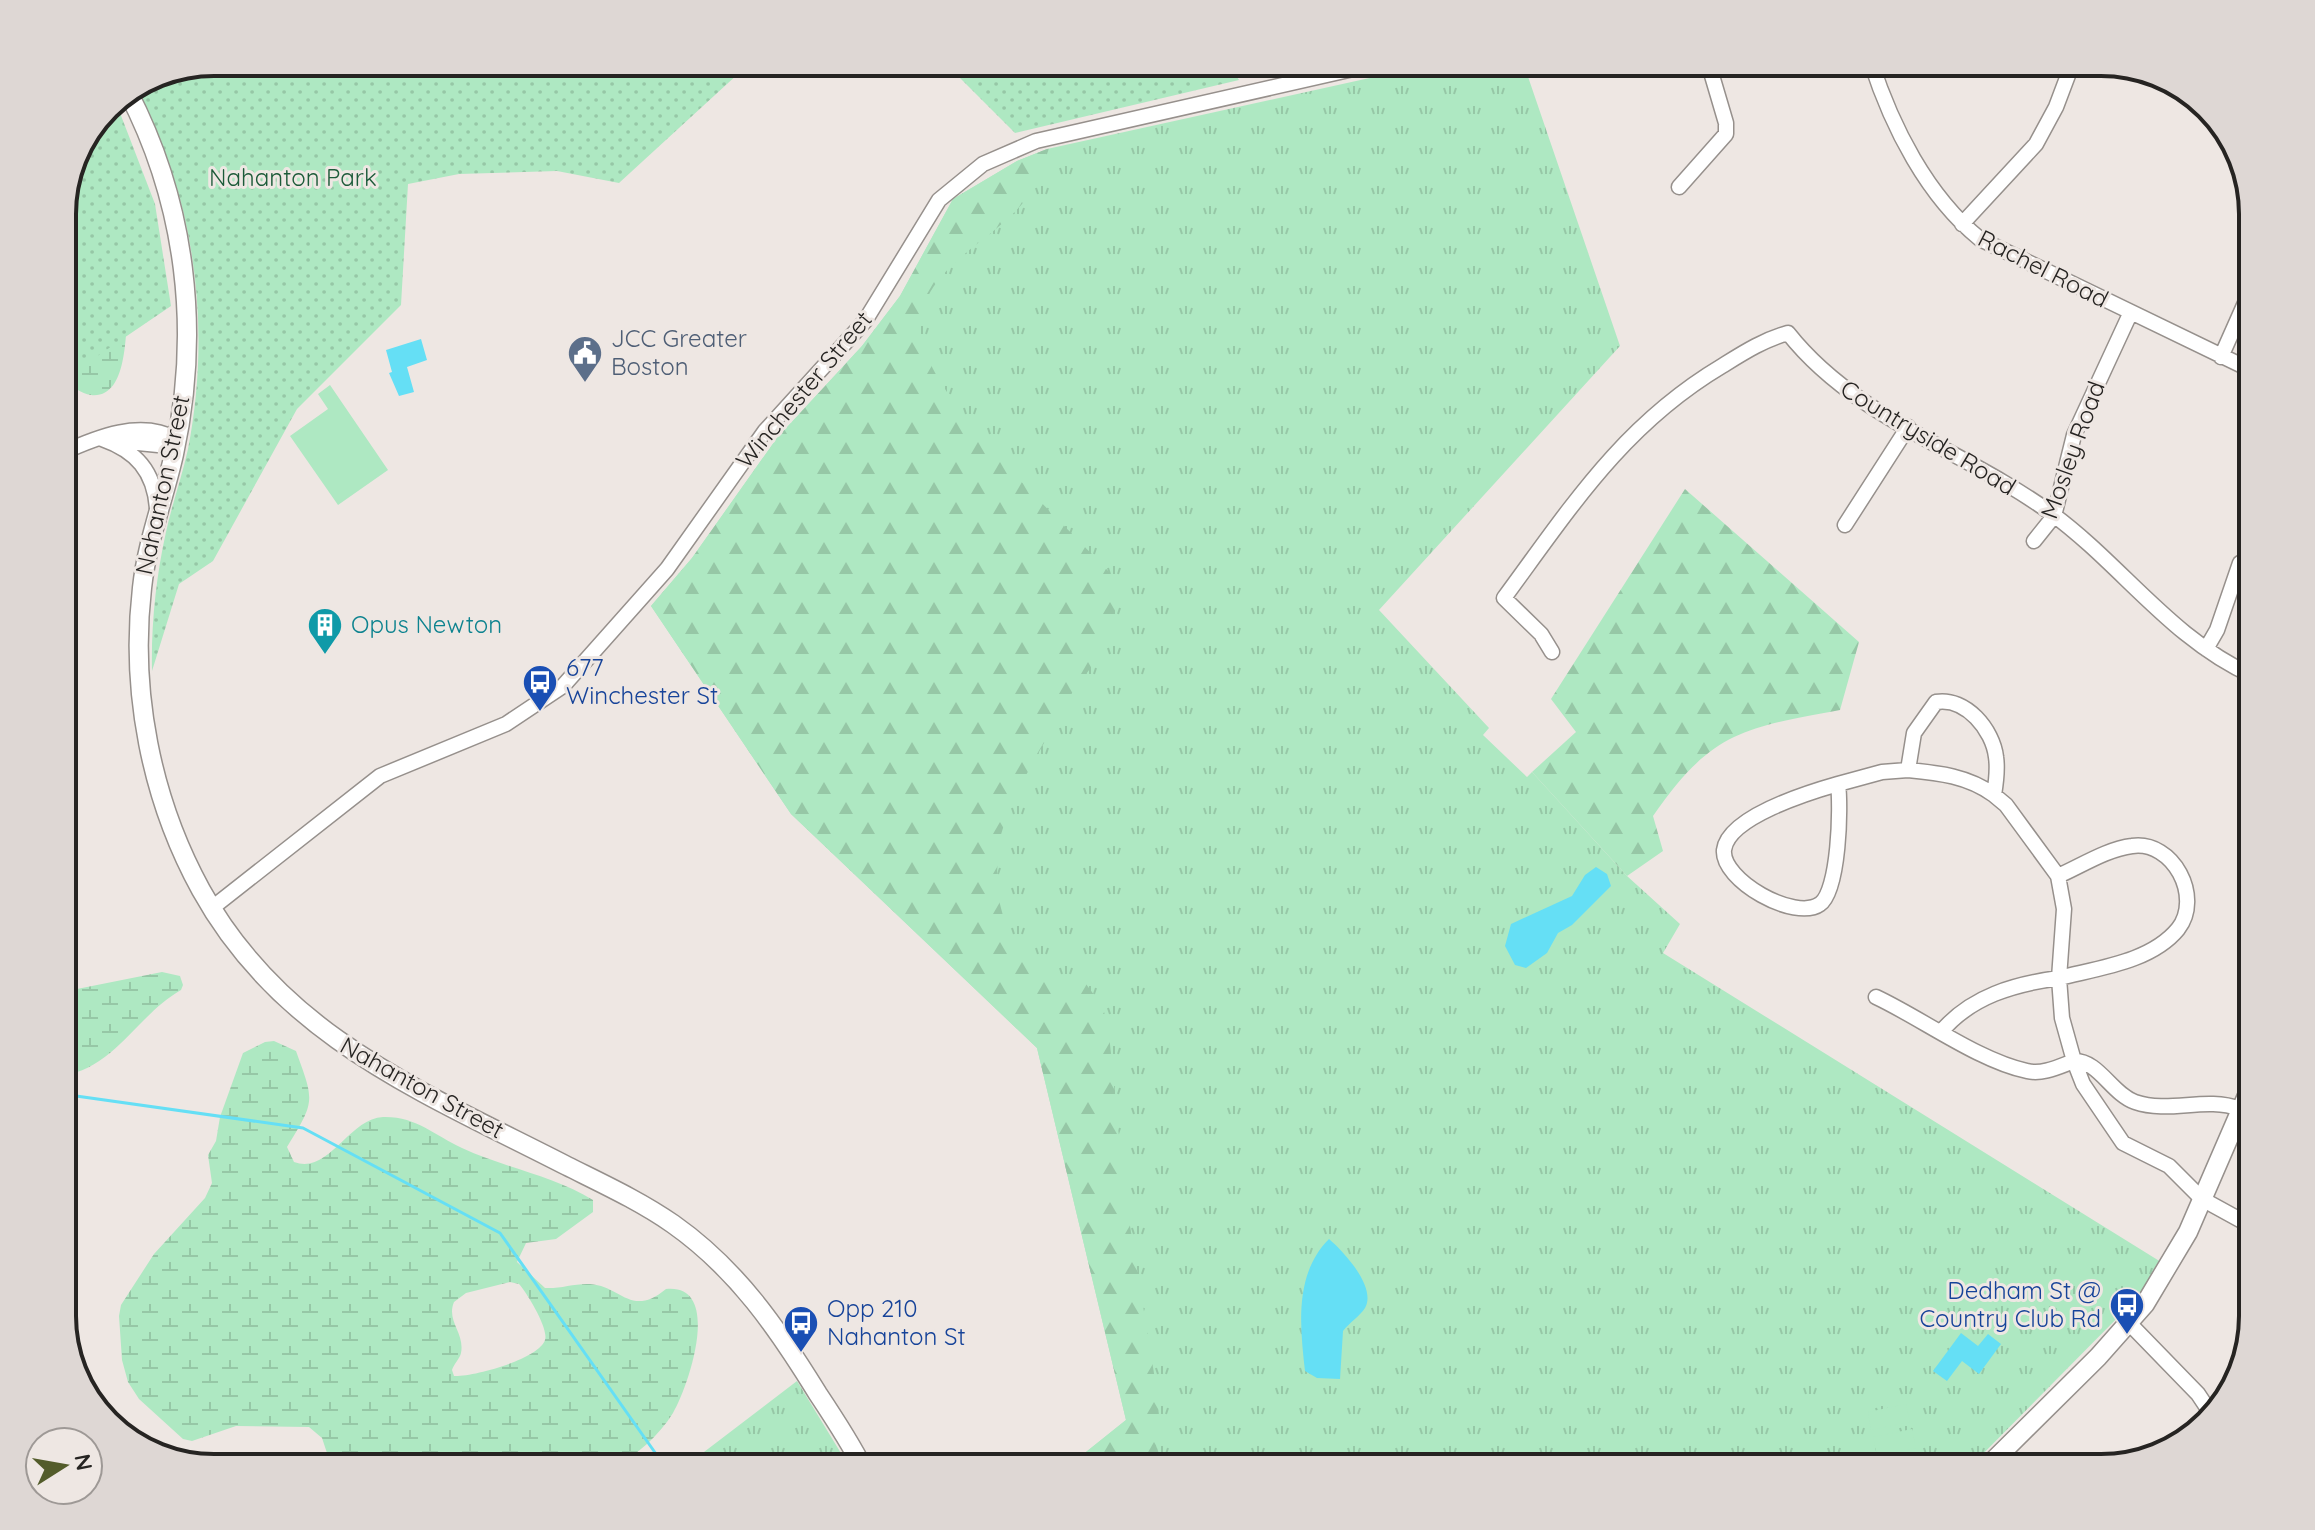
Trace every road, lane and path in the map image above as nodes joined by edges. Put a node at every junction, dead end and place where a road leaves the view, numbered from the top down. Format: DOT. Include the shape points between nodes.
graph roads {
  1 [pos="1322,76"];
  2 [pos="1712,76"];
  3 [pos="1878,76"];
  4 [pos="2068,76"];
  5 [pos="133,103"];
  6 [pos="1679,187"];
  7 [pos="1962,224"];
  8 [pos="2130,314"];
  9 [pos="2239,316"];
  10 [pos="2221,357"];
  11 [pos="2239,365"];
  12 [pos="1908,427"];
  13 [pos="102,439"];
  14 [pos="176,439"];
  15 [pos="76,448"];
  16 [pos="157,509"];
  17 [pos="2054,516"];
  18 [pos="1845,525"];
  19 [pos="2034,541"];
  20 [pos="2239,566"];
  21 [pos="2206,649"];
  22 [pos="1552,652"];
  23 [pos="2239,668"];
  24 [pos="1908,770"];
  25 [pos="1838,784"];
  26 [pos="1994,795"];
  27 [pos="2058,876"];
  28 [pos="212,908"];
  29 [pos="2059,978"];
  30 [pos="1876,997"];
  31 [pos="1941,1032"];
  32 [pos="2074,1061"];
  33 [pos="2239,1109"];
  34 [pos="2239,1111"];
  35 [pos="2202,1199"];
  36 [pos="2239,1219"];
  37 [pos="2129,1323"];
  38 [pos="2206,1406"];
  39 [pos="854,1454"];
  40 [pos="2000,1454"];
  1 -- 28 [label="street, Winchester Street" via="1036,141 966,176 928,213 865,321 771,423 667,569 563,686 506,724 380,776"];
  2 -- 6 [label="street" via="1726,134"];
  3 -- 7 [label="street, Rachel Road" via="1920,167"];
  4 -- 7 [label="street" via="2036,144"];
  5 -- 14 [label="main road, Nahanton Street" via="161,166 182,247 186,348"];
  7 -- 8 [label="street, Rachel Road" via="1999,251"];
  8 -- 10 [label="street, Rachel Road"];
  8 -- 17 [label="street, Mosley Road" via="2074,435"];
  9 -- 10 [label="street"];
  10 -- 11 [label="street, Rachel Road"];
  12 -- 17 [label="street, Countryside Road" via="1994,474"];
  12 -- 18 [label="street"];
  12 -- 22 [label="street, Countryside Road" via="1849,394 1816,367 1788,333 1706,375 1619,447 1504,598"];
  13 -- 14 [label="street" via="158,445"];
  13 -- 15 [label="street"];
  13 -- 16 [label="street" via="141,462"];
  14 -- 16 [label="main road, Nahanton Street"];
  16 -- 28 [label="main road, Nahanton Street" via="140,613 143,712 170,821"];
  17 -- 19 [label="street, Mosley Road"];
  17 -- 21 [label="street, Countryside Road"];
  20 -- 21 [label="street"];
  21 -- 23 [label="street, Countryside Road"];
  24 -- 25 [label="street"];
  24 -- 26 [label="street" via="1950,774"];
  24 -- 26 [label="street" via="1911,740 1927,712 1936,702 1951,703 1967,710 1989,733 1996,758"];
  25 -- 25 [label="street" via="1779,804 1749,822 1729,838 1724,855 1728,866 1745,884 1792,909 1820,905 1831,884"];
  26 -- 27 [label="street"];
  27 -- 29 [label="street" via="2064,909"];
  27 -- 29 [label="street" via="2114,851 2145,846 2170,859 2188,902 2177,930 2161,944 2124,961"];
  28 -- 39 [label="main road, Nahanton Street" via="275,991 348,1050 639,1203 700,1245 771,1320"];
  29 -- 31 [label="street" via="1993,994 1966,1007"];
  29 -- 32 [label="street" via="2062,1018"];
  30 -- 31 [label="street"];
  31 -- 32 [label="street" via="2027,1071"];
  32 -- 33 [label="street" via="2092,1066 2116,1093 2135,1102 2223,1103"];
  32 -- 35 [label="street" via="2083,1084 2123,1143 2169,1166"];
  34 -- 35 [label="main road"];
  35 -- 36 [label="street"];
  35 -- 37 [label="main road" via="2176,1257"];
  37 -- 38 [label="street"];
  37 -- 40 [label="main road"];
}
